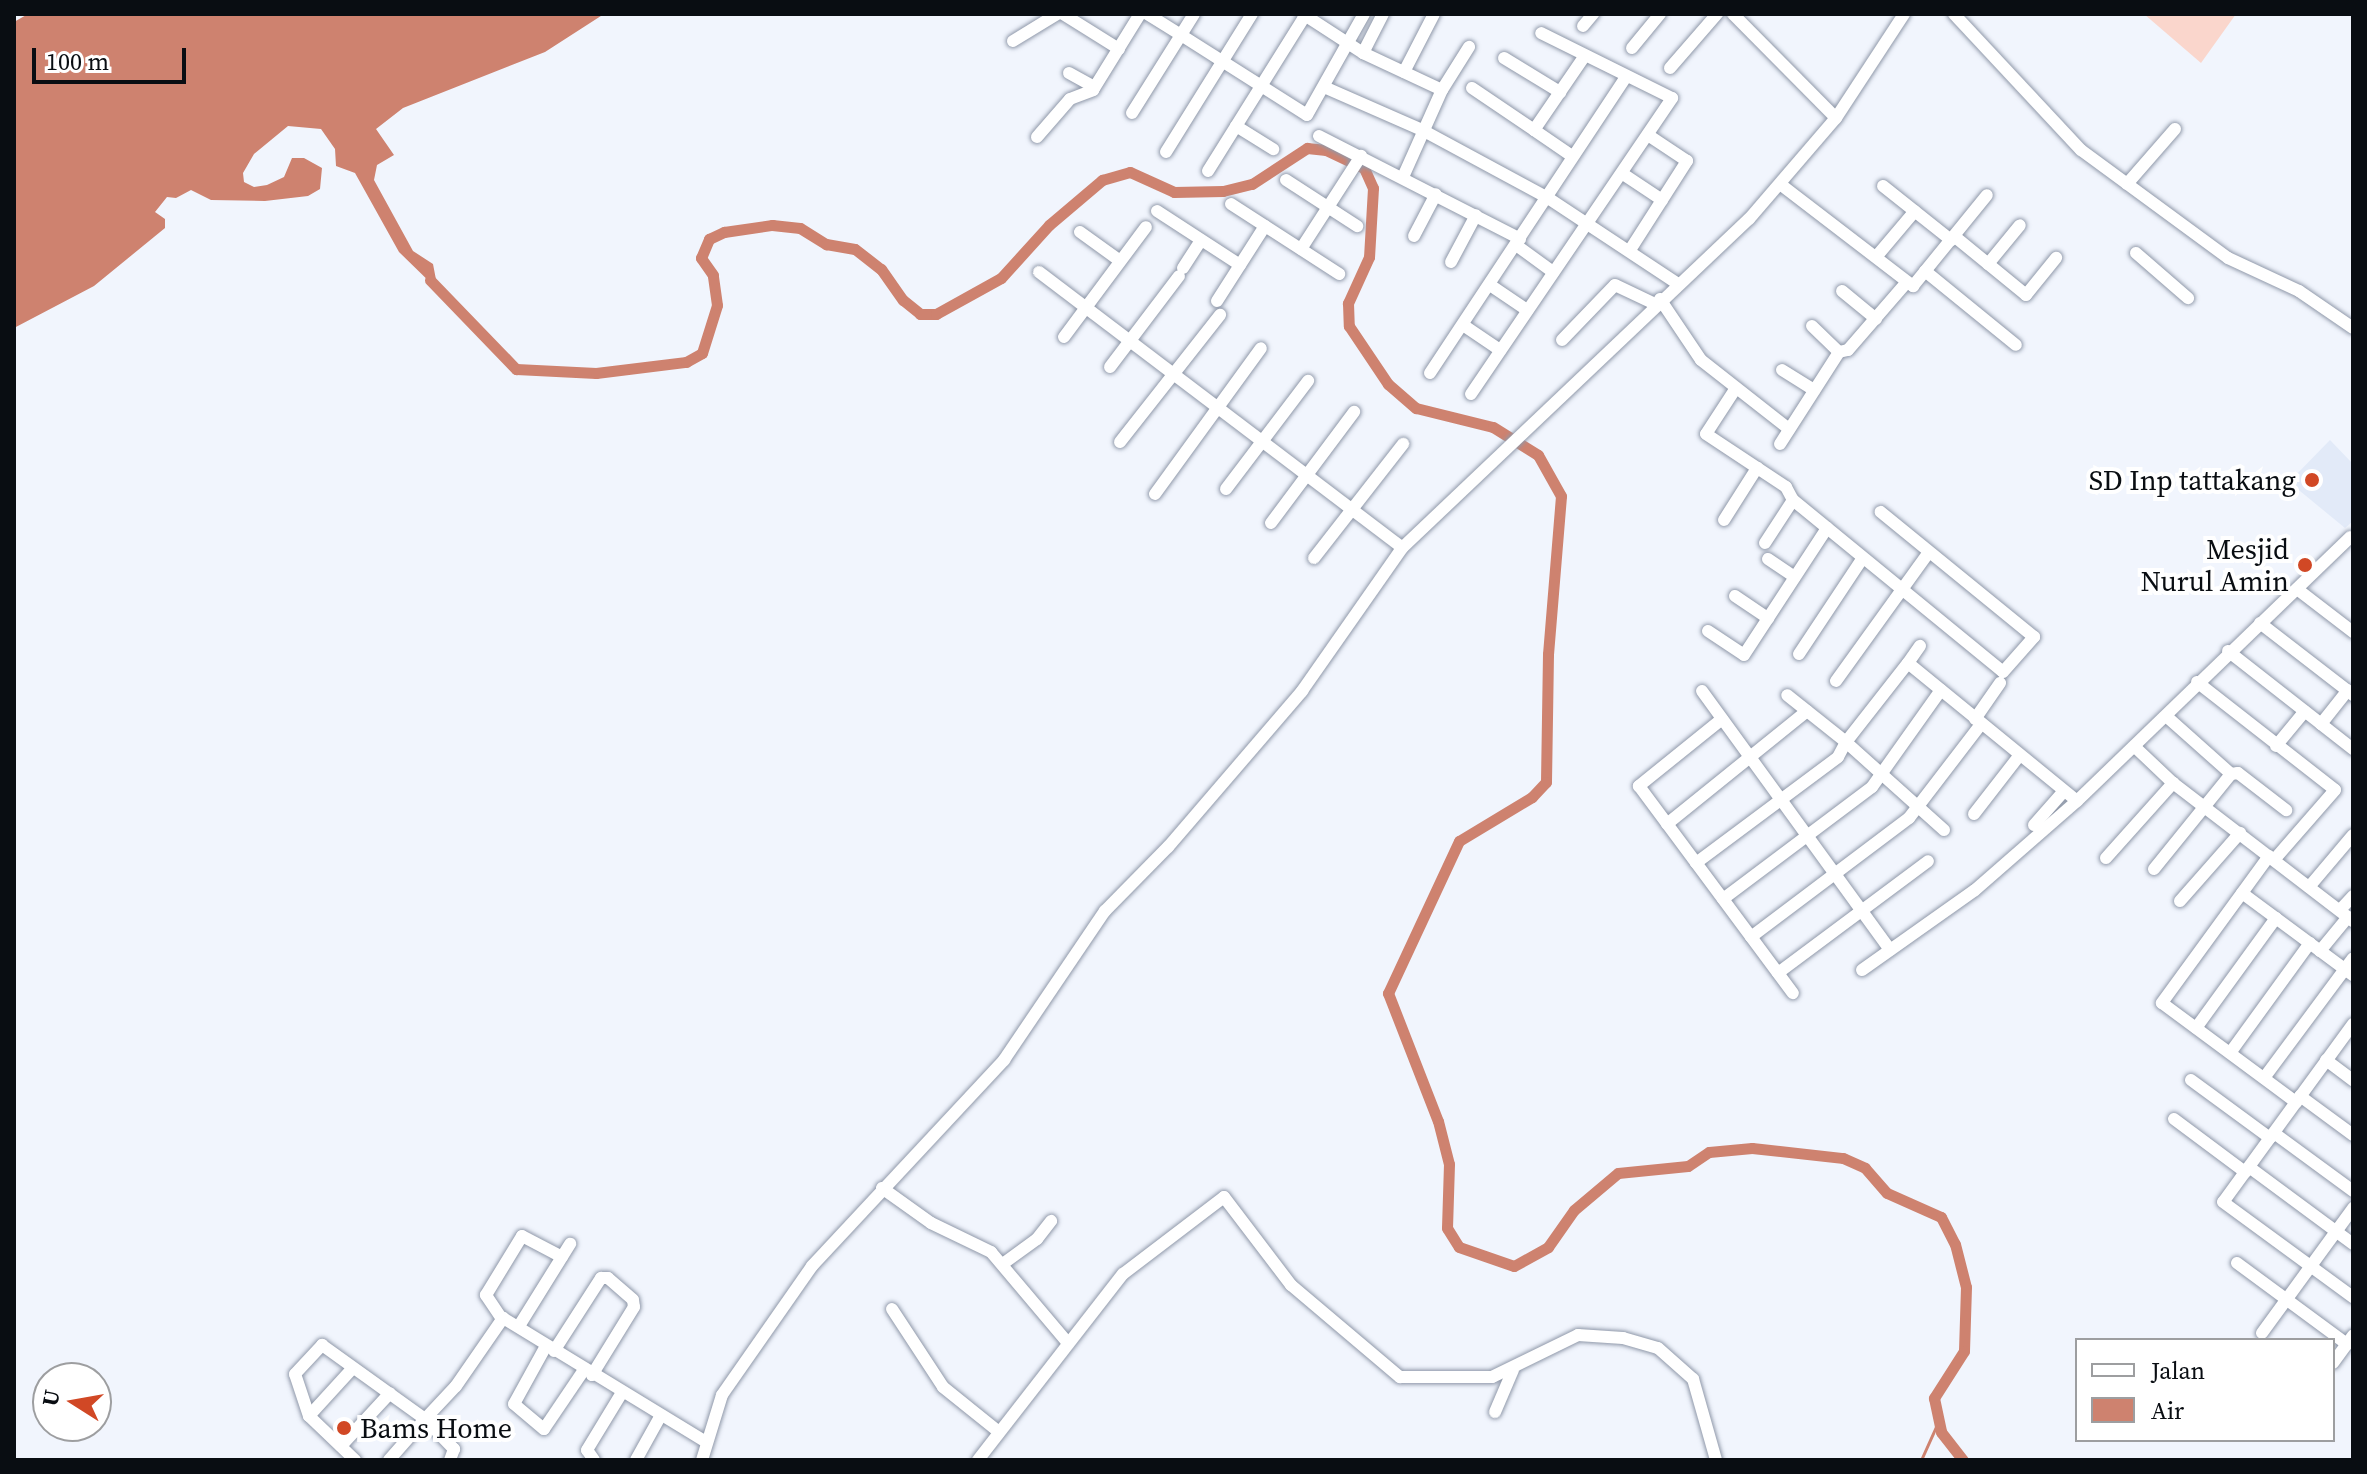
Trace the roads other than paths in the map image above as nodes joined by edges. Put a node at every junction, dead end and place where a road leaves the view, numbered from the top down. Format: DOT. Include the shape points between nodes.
graph roads {
  1 [pos="1060,14"];
  2 [pos="1140,14"];
  3 [pos="1148,14"];
  4 [pos="1194,14"];
  5 [pos="1252,14"];
  6 [pos="1305,14"];
  7 [pos="1364,14"];
  8 [pos="1383,14"];
  9 [pos="1434,14"];
  10 [pos="1593,14"];
  11 [pos="1660,14"];
  12 [pos="1717,14"];
  13 [pos="1733,14"];
  14 [pos="1904,14"];
  15 [pos="1954,14"];
  16 [pos="1583,26"];
  17 [pos="1541,33"];
  18 [pos="1181,35"];
  19 [pos="1013,41"];
  20 [pos="1355,47"];
  21 [pos="1469,47"];
  22 [pos="1632,48"];
  23 [pos="1119,49"];
  24 [pos="1584,57"];
  25 [pos="1504,58"];
  26 [pos="1222,61"];
  27 [pos="1670,68"];
  28 [pos="1404,72"];
  29 [pos="1069,73"];
  30 [pos="1626,77"];
  31 [pos="1261,86"];
  32 [pos="1094,87"];
  33 [pos="1472,88"];
  34 [pos="1330,89"];
  35 [pos="1442,90"];
  36 [pos="1560,92"];
  37 [pos="1132,113"];
  38 [pos="1836,118"];
  39 [pos="1236,126"];
  40 [pos="2175,129"];
  41 [pos="1534,130"];
  42 [pos="1424,131"];
  43 [pos="1648,135"];
  44 [pos="1319,136"];
  45 [pos="1037,137"];
  46 [pos="1273,149"];
  47 [pos="1166,152"];
  48 [pos="1572,156"];
  49 [pos="1357,162"];
  50 [pos="1208,171"];
  51 [pos="1623,174"];
  52 [pos="1403,177"];
  53 [pos="1286,180"];
  54 [pos="1780,184"];
  55 [pos="2127,184"];
  56 [pos="1883,186"];
  57 [pos="1436,194"];
  58 [pos="1987,195"];
  59 [pos="1548,198"];
  60 [pos="1662,200"];
  61 [pos="1231,204"];
  62 [pos="1328,207"];
  63 [pos="1157,211"];
  64 [pos="1915,211"];
  65 [pos="1476,215"];
  66 [pos="1589,224"];
  67 [pos="2020,225"];
  68 [pos="1265,226"];
  69 [pos="1357,226"];
  70 [pos="1146,227"];
  71 [pos="1080,232"];
  72 [pos="1414,236"];
  73 [pos="1952,238"];
  74 [pos="1201,240"];
  75 [pos="1518,242"];
  76 [pos="1301,249"];
  77 [pos="1630,250"];
  78 [pos="2136,253"];
  79 [pos="1876,257"];
  80 [pos="2056,258"];
  81 [pos="1120,261"];
  82 [pos="1451,262"];
  83 [pos="1988,264"];
  84 [pos="1240,265"];
  85 [pos="1925,271"];
  86 [pos="1039,272"];
  87 [pos="1553,272"];
  88 [pos="1339,274"];
  89 [pos="1907,282"];
  90 [pos="1678,284"];
  91 [pos="1490,285"];
  92 [pos="1842,291"];
  93 [pos="2188,298"];
  94 [pos="1217,301"];
  95 [pos="1658,302"];
  96 [pos="1085,308"];
  97 [pos="1527,310"];
  98 [pos="1220,315"];
  99 [pos="1876,319"];
  100 [pos="1463,325"];
  101 [pos="1812,326"];
  102 [pos="2353,328"];
  103 [pos="1064,337"];
  104 [pos="1562,340"];
  105 [pos="1129,342"];
  106 [pos="2016,345"];
  107 [pos="1261,348"];
  108 [pos="1500,350"];
  109 [pos="1839,352"];
  110 [pos="1110,367"];
  111 [pos="1782,370"];
  112 [pos="1430,373"];
  113 [pos="1173,377"];
  114 [pos="1308,381"];
  115 [pos="1814,390"];
  116 [pos="1734,391"];
  117 [pos="1471,394"];
  118 [pos="1217,408"];
  119 [pos="1354,412"];
  120 [pos="1789,429"];
  121 [pos="1120,442"];
  122 [pos="1262,442"];
  123 [pos="1403,444"];
  124 [pos="1780,444"];
  125 [pos="1757,468"];
  126 [pos="1307,476"];
  127 [pos="1226,489"];
  128 [pos="1155,494"];
  129 [pos="1793,500"];
  130 [pos="1352,509"];
  131 [pos="1881,512"];
  132 [pos="1724,520"];
  133 [pos="1271,523"];
  134 [pos="1827,528"];
  135 [pos="2352,537"];
  136 [pos="1765,543"];
  137 [pos="1402,548"];
  138 [pos="1929,552"];
  139 [pos="1314,558"];
  140 [pos="1768,559"];
  141 [pos="1862,559"];
  142 [pos="1795,577"];
  143 [pos="2297,589"];
  144 [pos="1899,590"];
  145 [pos="1735,596"];
  146 [pos="1768,618"];
  147 [pos="2260,623"];
  148 [pos="1708,631"];
  149 [pos="2353,632"];
  150 [pos="1920,646"];
  151 [pos="2228,651"];
  152 [pos="1799,654"];
  153 [pos="1908,663"];
  154 [pos="1836,681"];
  155 [pos="2197,682"];
  156 [pos="2000,683"];
  157 [pos="1941,690"];
  158 [pos="1702,691"];
  159 [pos="2350,693"];
  160 [pos="1787,695"];
  161 [pos="1807,711"];
  162 [pos="2305,711"];
  163 [pos="2166,716"];
  164 [pos="1722,719"];
  165 [pos="1978,721"];
  166 [pos="2321,724"];
  167 [pos="1846,742"];
  168 [pos="2276,746"];
  169 [pos="2136,748"];
  170 [pos="2353,749"];
  171 [pos="2019,756"];
  172 [pos="1751,759"];
  173 [pos="1881,773"];
  174 [pos="2231,774"];
  175 [pos="2173,783"];
  176 [pos="2064,791"];
  177 [pos="1780,800"];
  178 [pos="2077,801"];
  179 [pos="1915,807"];
  180 [pos="2206,807"];
  181 [pos="2286,810"];
  182 [pos="1974,814"];
  183 [pos="1667,824"];
  184 [pos="2034,825"];
  185 [pos="1944,830"];
  186 [pos="2240,833"];
  187 [pos="2353,835"];
  188 [pos="1807,836"];
  189 [pos="2106,858"];
  190 [pos="2272,858"];
  191 [pos="1928,861"];
  192 [pos="1696,863"];
  193 [pos="2154,869"];
  194 [pos="1835,875"];
  195 [pos="2309,887"];
  196 [pos="2242,893"];
  197 [pos="2353,896"];
  198 [pos="1723,899"];
  199 [pos="2180,901"];
  200 [pos="1861,911"];
  201 [pos="2347,916"];
  202 [pos="2276,918"];
  203 [pos="1751,937"];
  204 [pos="2315,947"];
  205 [pos="1890,950"];
  206 [pos="2353,958"];
  207 [pos="1862,970"];
  208 [pos="2349,972"];
  209 [pos="1778,973"];
  210 [pos="1793,993"];
  211 [pos="2353,1025"];
  212 [pos="2196,1028"];
  213 [pos="2230,1053"];
  214 [pos="2326,1060"];
  215 [pos="2264,1078"];
  216 [pos="2191,1080"];
  217 [pos="2353,1080"];
  218 [pos="2298,1099"];
  219 [pos="2174,1119"];
  220 [pos="2353,1135"];
  221 [pos="2272,1136"];
  222 [pos="2247,1170"];
  223 [pos="882,1188"];
  224 [pos="2353,1191"];
  225 [pos="2353,1208"];
  226 [pos="1051,1221"];
  227 [pos="2336,1231"];
  228 [pos="570,1244"];
  229 [pos="2353,1244"];
  230 [pos="562,1257"];
  231 [pos="1004,1263"];
  232 [pos="2237,1263"];
  233 [pos="2310,1266"];
  234 [pos="2353,1297"];
  235 [pos="2286,1300"];
  236 [pos="892,1309"];
  237 [pos="502,1319"];
  238 [pos="519,1326"];
  239 [pos="2262,1333"];
  240 [pos="1068,1343"];
  241 [pos="2349,1347"];
  242 [pos="550,1349"];
  243 [pos="351,1370"];
  244 [pos="1513,1370"];
  245 [pos="588,1372"];
  246 [pos="390,1393"];
  247 [pos="621,1394"];
  248 [pos="1495,1412"];
  249 [pos="661,1415"];
  250 [pos="309,1416"];
  251 [pos="425,1419"];
  252 [pos="999,1432"];
  253 [pos="706,1442"];
  254 [pos="341,1446"];
  255 [pos="355,1460"];
  256 [pos="389,1460"];
  257 [pos="450,1460"];
  258 [pos="594,1460"];
  259 [pos="636,1460"];
  260 [pos="702,1460"];
  261 [pos="978,1460"];
  262 [pos="1716,1460"];
  1 -- 19 [label="street"];
  1 -- 23 [label="street"];
  2 -- 23 [label="street"];
  3 -- 18 [label="street"];
  4 -- 18 [label="street"];
  5 -- 26 [label="street"];
  6 -- 20 [label="street"];
  6 -- 31 [label="street"];
  7 -- 20 [label="street"];
  8 -- 20 [label="street"];
  9 -- 28 [label="street"];
  10 -- 16 [label="street"];
  11 -- 22 [label="street"];
  12 -- 27 [label="street"];
  13 -- 38 [label="street"];
  14 -- 38 [label="street"];
  15 -- 55 [label="street" via="2069,140"];
  17 -- 24 [label="street"];
  18 -- 26 [label="street"];
  18 -- 37 [label="street"];
  20 -- 28 [label="street"];
  20 -- 34 [label="street"];
  21 -- 35 [label="street"];
  23 -- 32 [label="street"];
  24 -- 30 [label="street"];
  24 -- 36 [label="street"];
  25 -- 36 [label="street"];
  26 -- 31 [label="street"];
  26 -- 47 [label="street"];
  28 -- 35 [label="street"];
  29 -- 32 [label="street"];
  30 -- 43 [label="street" via="1672,98"];
  30 -- 48 [label="street"];
  31 -- 34 [label="street" via="1307,115"];
  31 -- 39 [label="street"];
  32 -- 45 [label="street" via="1070,99"];
  33 -- 41 [label="street"];
  34 -- 42 [label="street"];
  35 -- 42 [label="street"];
  36 -- 41 [label="street"];
  38 -- 54 [label="street"];
  39 -- 46 [label="street"];
  39 -- 50 [label="street"];
  40 -- 55 [label="street"];
  41 -- 48 [label="street"];
  42 -- 52 [label="street"];
  42 -- 59 [label="street"];
  43 -- 51 [label="street"];
  43 -- 60 [label="street" via="1687,161"];
  44 -- 49 [label="street"];
  48 -- 59 [label="street"];
  49 -- 52 [label="street"];
  49 -- 62 [label="street"];
  51 -- 60 [label="street"];
  51 -- 66 [label="street"];
  52 -- 57 [label="street"];
  53 -- 62 [label="street"];
  54 -- 79 [label="street"];
  54 -- 90 [label="street"];
  55 -- 102 [label="street" via="2228,258 2299,291"];
  56 -- 64 [label="street"];
  57 -- 65 [label="street"];
  57 -- 72 [label="street"];
  58 -- 73 [label="street"];
  59 -- 66 [label="street"];
  59 -- 75 [label="street"];
  60 -- 77 [label="street"];
  61 -- 68 [label="street"];
  62 -- 69 [label="street"];
  62 -- 76 [label="street"];
  63 -- 74 [label="street"];
  64 -- 73 [label="street"];
  64 -- 79 [label="street"];
  65 -- 75 [label="street"];
  65 -- 82 [label="street"];
  66 -- 77 [label="street"];
  66 -- 87 [label="street"];
  67 -- 83 [label="street"];
  68 -- 76 [label="street"];
  68 -- 84 [label="street"];
  70 -- 81 [label="street"];
  71 -- 81 [label="street"];
  73 -- 83 [label="street"];
  73 -- 85 [label="street"];
  74 -- 84 [label="street"];
  74 -- 105 [label="street"];
  75 -- 87 [label="street"];
  75 -- 91 [label="street"];
  76 -- 88 [label="street"];
  77 -- 90 [label="street"];
  78 -- 93 [label="street"];
  79 -- 89 [label="street"];
  80 -- 83 [label="street" via="2026,295"];
  81 -- 96 [label="street"];
  84 -- 94 [label="street"];
  85 -- 89 [label="street" via="1913,286"];
  85 -- 106 [label="street"];
  86 -- 96 [label="street"];
  87 -- 97 [label="street"];
  89 -- 99 [label="street"];
  90 -- 95 [label="street"];
  91 -- 97 [label="street"];
  91 -- 100 [label="street"];
  92 -- 99 [label="street"];
  95 -- 104 [label="street" via="1615,285"];
  95 -- 116 [label="street" via="1701,360"];
  95 -- 137 [label="street"];
  96 -- 103 [label="street"];
  96 -- 105 [label="street"];
  97 -- 108 [label="street"];
  98 -- 113 [label="street"];
  99 -- 109 [label="street" via="1848,350"];
  100 -- 108 [label="street"];
  100 -- 112 [label="street"];
  101 -- 109 [label="street"];
  105 -- 110 [label="street"];
  105 -- 113 [label="street"];
  107 -- 118 [label="street"];
  108 -- 117 [label="street"];
  109 -- 115 [label="street"];
  111 -- 115 [label="street"];
  113 -- 118 [label="street"];
  113 -- 121 [label="street"];
  114 -- 122 [label="street"];
  115 -- 120 [label="street"];
  116 -- 120 [label="street"];
  116 -- 125 [label="street" via="1706,434"];
  118 -- 122 [label="street"];
  118 -- 128 [label="street"];
  119 -- 126 [label="street"];
  120 -- 124 [label="street"];
  122 -- 126 [label="street"];
  122 -- 127 [label="street"];
  123 -- 130 [label="street"];
  125 -- 129 [label="street" via="1786,487"];
  125 -- 132 [label="street"];
  126 -- 130 [label="street"];
  126 -- 133 [label="street"];
  129 -- 134 [label="street"];
  129 -- 136 [label="street"];
  130 -- 137 [label="street"];
  130 -- 139 [label="street"];
  131 -- 138 [label="street"];
  134 -- 141 [label="street"];
  134 -- 142 [label="street"];
  135 -- 143 [label="street"];
  137 -- 223 [label="street" via="1308,683 1168,847 1105,911 1004,1060"];
  138 -- 144 [label="street"];
  138 -- 144 [label="street" via="2034,637 2003,672"];
  140 -- 142 [label="street"];
  141 -- 144 [label="street"];
  141 -- 152 [label="street"];
  142 -- 146 [label="street"];
  143 -- 147 [label="street"];
  143 -- 149 [label="street"];
  144 -- 154 [label="street"];
  145 -- 146 [label="street"];
  146 -- 148 [label="street" via="1744,655"];
  147 -- 151 [label="street"];
  147 -- 159 [label="street"];
  150 -- 153 [label="street"];
  151 -- 155 [label="street"];
  151 -- 162 [label="street"];
  153 -- 157 [label="street"];
  153 -- 167 [label="street"];
  155 -- 163 [label="street"];
  155 -- 168 [label="street"];
  156 -- 165 [label="street"];
  157 -- 165 [label="street"];
  157 -- 173 [label="street"];
  158 -- 164 [label="street"];
  159 -- 166 [label="street"];
  160 -- 161 [label="street"];
  161 -- 167 [label="street"];
  161 -- 172 [label="street"];
  162 -- 166 [label="street"];
  162 -- 168 [label="street"];
  163 -- 169 [label="street"];
  163 -- 174 [label="street"];
  164 -- 172 [label="street"];
  164 -- 183 [label="street" via="1639,786"];
  165 -- 171 [label="street"];
  165 -- 179 [label="street"];
  166 -- 170 [label="street"];
  167 -- 173 [label="street"];
  167 -- 177 [label="street" via="1838,757"];
  168 -- 190 [label="street" via="2335,790"];
  169 -- 175 [label="street"];
  169 -- 178 [label="street"];
  171 -- 176 [label="street"];
  171 -- 182 [label="street"];
  172 -- 177 [label="street"];
  172 -- 183 [label="street"];
  173 -- 179 [label="street"];
  173 -- 188 [label="street" via="1872,787"];
  174 -- 180 [label="street"];
  174 -- 181 [label="street" via="2238,773"];
  175 -- 180 [label="street"];
  175 -- 189 [label="street"];
  176 -- 178 [label="street"];
  176 -- 184 [label="street"];
  177 -- 188 [label="street"];
  177 -- 192 [label="street"];
  178 -- 205 [label="street" via="1975,890"];
  179 -- 185 [label="street"];
  179 -- 194 [label="street" via="1909,818"];
  180 -- 186 [label="street"];
  180 -- 193 [label="street"];
  183 -- 192 [label="street"];
  186 -- 190 [label="street"];
  186 -- 199 [label="street"];
  187 -- 195 [label="street"];
  188 -- 194 [label="street"];
  188 -- 198 [label="street"];
  190 -- 195 [label="street"];
  190 -- 196 [label="street"];
  191 -- 200 [label="street"];
  192 -- 198 [label="street"];
  194 -- 200 [label="street"];
  194 -- 203 [label="street"];
  195 -- 201 [label="street"];
  196 -- 202 [label="street"];
  196 -- 212 [label="street" via="2162,1003"];
  197 -- 201 [label="street"];
  198 -- 203 [label="street"];
  200 -- 205 [label="street"];
  200 -- 209 [label="street"];
  201 -- 204 [label="street"];
  202 -- 204 [label="street"];
  202 -- 212 [label="street"];
  203 -- 209 [label="street"];
  204 -- 208 [label="street"];
  204 -- 213 [label="street"];
  205 -- 207 [label="street"];
  206 -- 208 [label="street"];
  208 -- 215 [label="street"];
  209 -- 210 [label="street"];
  211 -- 214 [label="street"];
  212 -- 213 [label="street"];
  213 -- 215 [label="street"];
  214 -- 217 [label="street"];
  214 -- 218 [label="street"];
  215 -- 218 [label="street"];
  216 -- 221 [label="street"];
  218 -- 220 [label="street"];
  218 -- 221 [label="street"];
  219 -- 222 [label="street"];
  221 -- 222 [label="street"];
  221 -- 224 [label="street"];
  222 -- 227 [label="street"];
  222 -- 233 [label="street" via="2223,1202"];
  223 -- 231 [label="street" via="931,1223 976,1243"];
  223 -- 253 [label="street" via="812,1266 766,1330 722,1395"];
  225 -- 227 [label="street"];
  226 -- 231 [label="street" via="1037,1239"];
  227 -- 229 [label="street"];
  227 -- 233 [label="street"];
  228 -- 230 [label="street"];
  230 -- 237 [label="street" via="522,1236 486,1296"];
  230 -- 238 [label="street"];
  231 -- 240 [label="street"];
  232 -- 235 [label="street"];
  233 -- 234 [label="street"];
  233 -- 235 [label="street"];
  235 -- 239 [label="street"];
  235 -- 241 [label="street"];
  236 -- 252 [label="street" via="943,1387"];
  237 -- 238 [label="street"];
  237 -- 251 [label="street" via="456,1386"];
  238 -- 242 [label="street"];
  240 -- 244 [label="street" via="1106,1293 1154,1247 1222,1197 1302,1296 1400,1377 1492,1377"];
  240 -- 252 [label="street"];
  242 -- 245 [label="street"];
  242 -- 245 [label="street" via="514,1404 544,1429"];
  242 -- 245 [label="street" via="601,1278 608,1278 634,1307"];
  243 -- 246 [label="street"];
  243 -- 250 [label="street"];
  243 -- 250 [label="street" via="322,1345 298,1368 295,1377"];
  244 -- 248 [label="street"];
  244 -- 262 [label="street" via="1591,1333 1658,1348 1693,1379"];
  245 -- 247 [label="street"];
  246 -- 251 [label="street"];
  246 -- 254 [label="street"];
  247 -- 249 [label="street"];
  247 -- 258 [label="street" via="587,1450"];
  249 -- 253 [label="street"];
  249 -- 259 [label="street"];
  250 -- 254 [label="street"];
  251 -- 256 [label="street"];
  251 -- 257 [label="street" via="454,1449"];
  252 -- 261 [label="street"];
  253 -- 260 [label="street"];
  254 -- 255 [label="street"];
}
